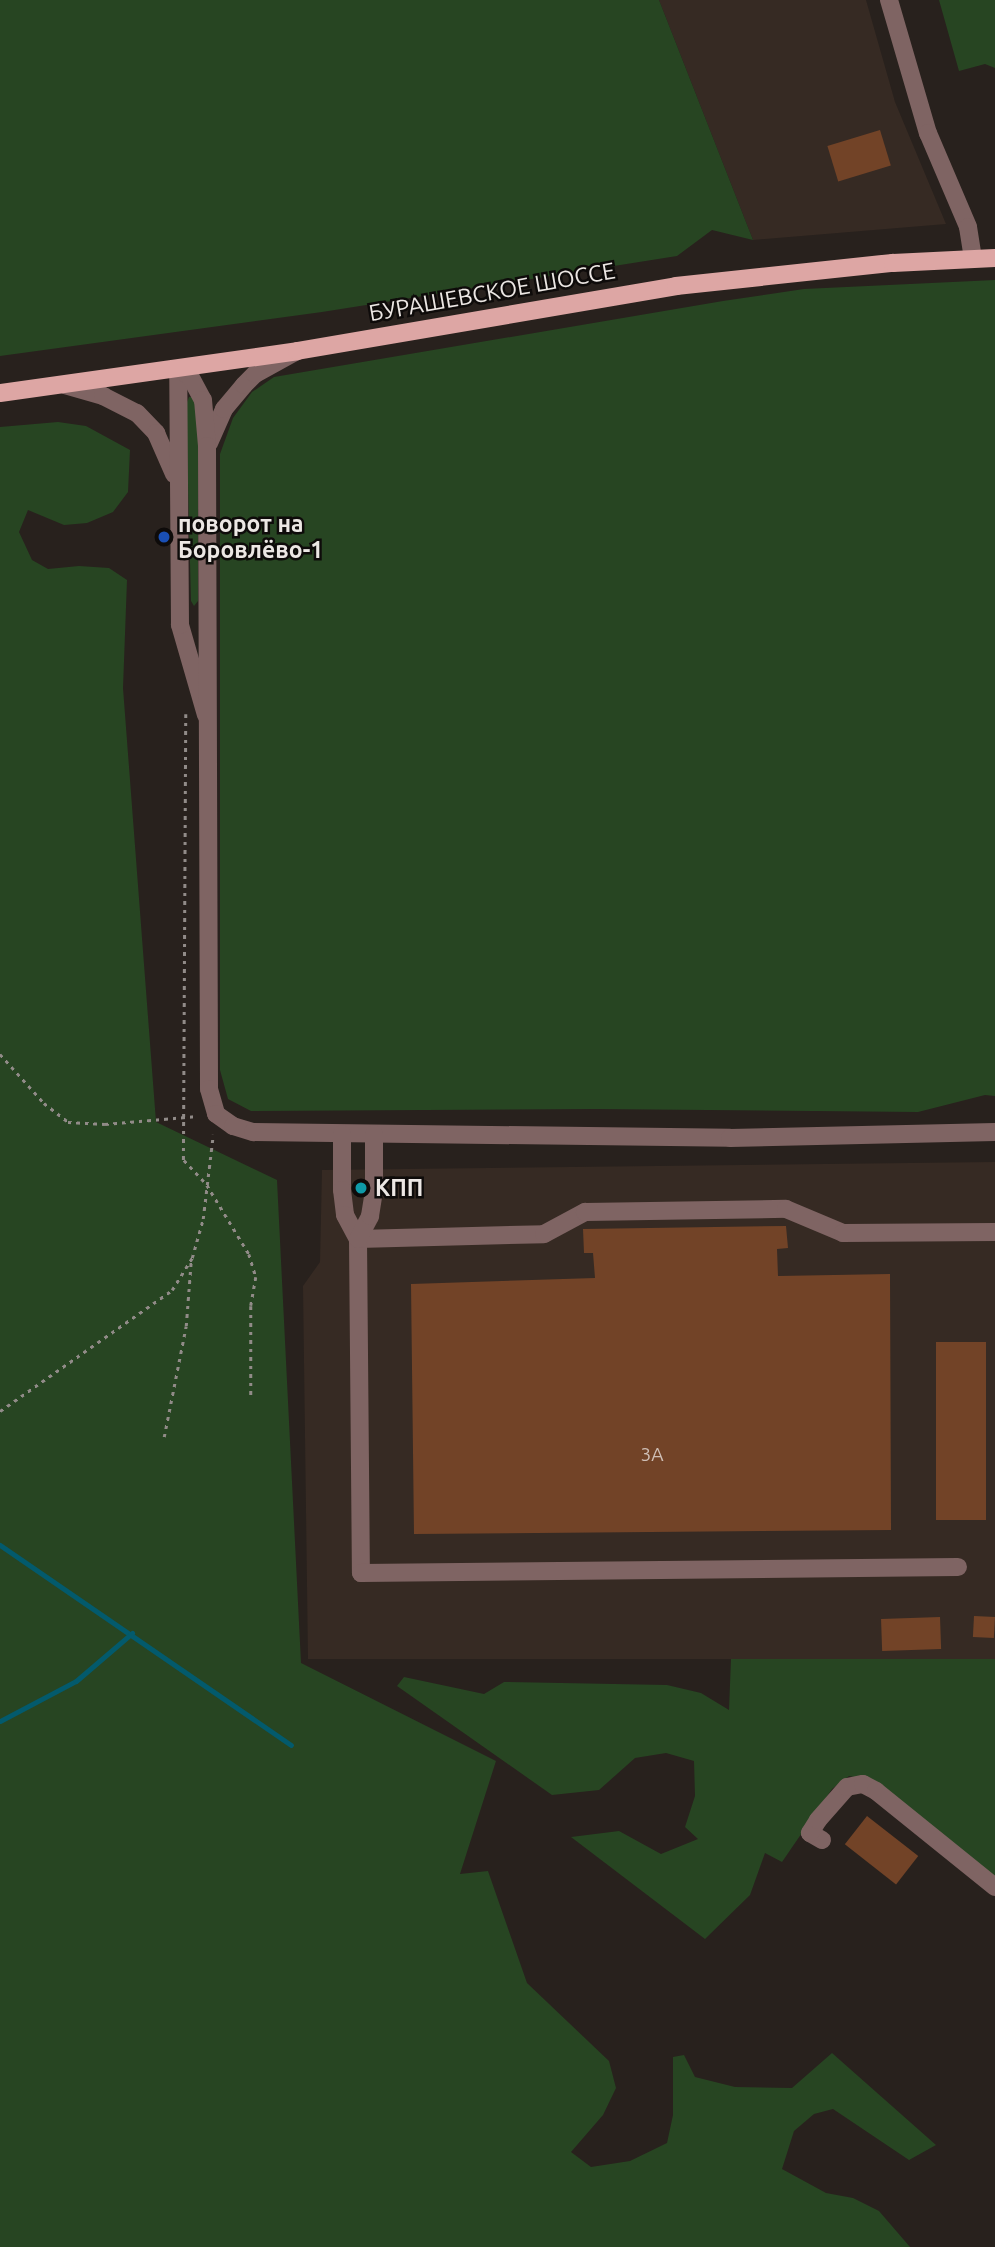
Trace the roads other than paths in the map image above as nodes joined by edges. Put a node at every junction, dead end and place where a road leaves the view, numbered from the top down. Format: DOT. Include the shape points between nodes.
graph roads {
  1 [pos="889,0"];
  2 [pos="995,258"];
  3 [pos="973,259"];
  4 [pos="297,351"];
  5 [pos="178,369"];
  6 [pos="65,385"];
  7 [pos="0,393"];
  8 [pos="207,446"];
  9 [pos="177,480"];
  10 [pos="206,715"];
  11 [pos="995,1132"];
  12 [pos="342,1134"];
  13 [pos="374,1134"];
  14 [pos="995,1232"];
  15 [pos="358,1239"];
  16 [pos="958,1567"];
  17 [pos="822,1840"];
  18 [pos="995,1887"];
  1 -- 3 [label="street" via="928,133 968,227"];
  2 -- 3 [label="main road, БУРАШЕВСКОЕ ШОССЕ"];
  3 -- 4 [label="main road, БУРАШЕВСКОЕ ШОССЕ" via="676,286"];
  4 -- 5 [label="main road, БУРАШЕВСКОЕ ШОССЕ"];
  4 -- 8 [label="street" via="244,385 224,409"];
  5 -- 6 [label="main road, БУРАШЕВСКОЕ ШОССЕ"];
  5 -- 8 [label="street" via="190,376 203,400"];
  5 -- 9 [label="street"];
  6 -- 7 [label="main road, БУРАШЕВСКОЕ ШОССЕ"];
  6 -- 9 [label="street" via="103,396 137,413 156,433"];
  8 -- 10 [label="street"];
  9 -- 10 [label="street" via="180,625"];
  10 -- 12 [label="street" via="209,1089 216,1114 253,1132"];
  11 -- 13 [label="street" via="730,1138"];
  12 -- 13 [label="street"];
  12 -- 15 [label="street" via="345,1215"];
  13 -- 15 [label="street" via="374,1190 370,1216"];
  14 -- 15 [label="street" via="843,1233 786,1209 585,1212 544,1234"];
  15 -- 16 [label="street" via="361,1573"];
  17 -- 18 [label="street" via="810,1833 818,1819 847,1787 863,1784"];
}
